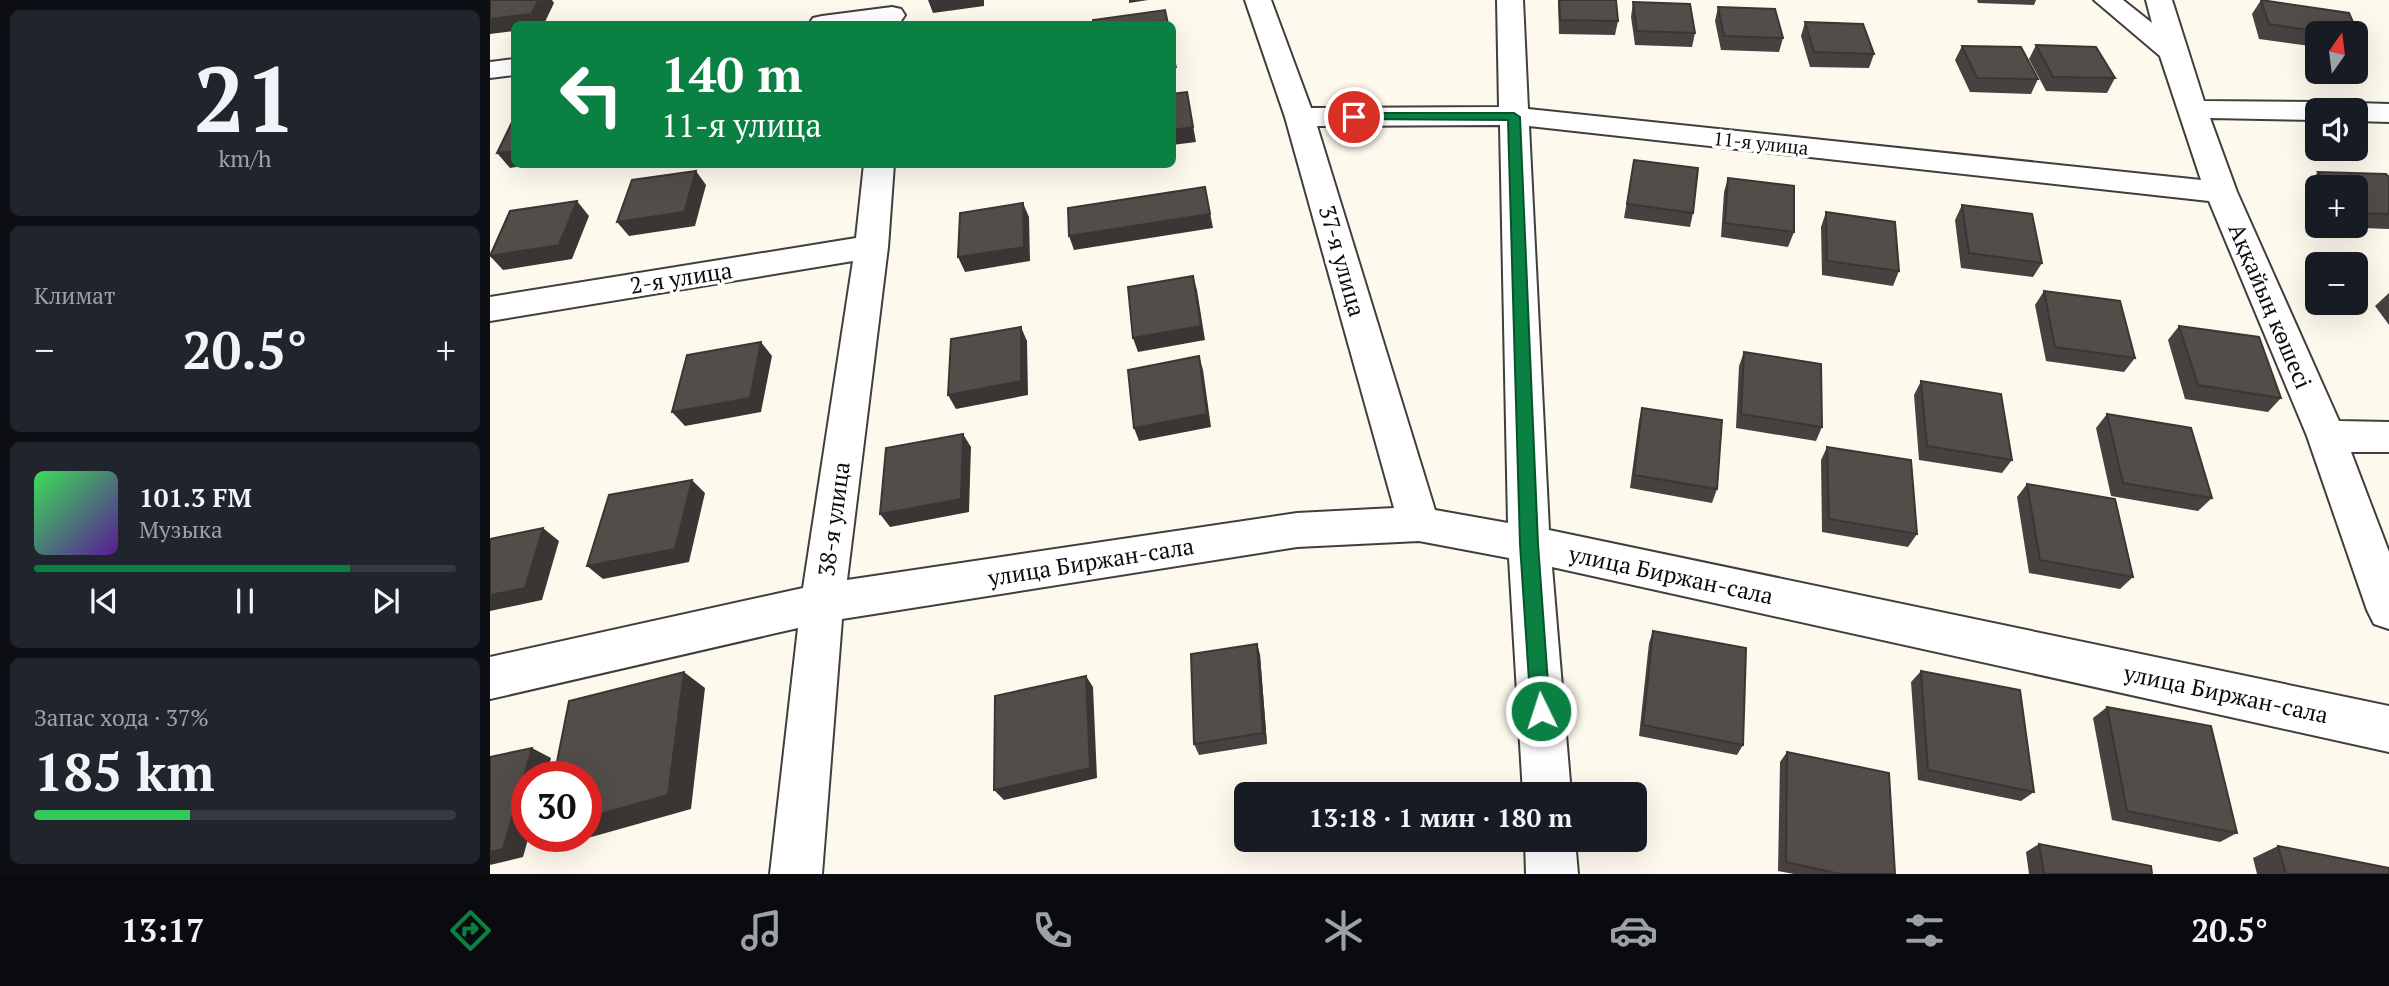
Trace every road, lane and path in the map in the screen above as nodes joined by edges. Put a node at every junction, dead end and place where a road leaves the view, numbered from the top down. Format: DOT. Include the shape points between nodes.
graph roads {
  1 [pos="1258,0"];
  2 [pos="1510,0"];
  3 [pos="2107,0"];
  4 [pos="2159,0"];
  5 [pos="892,13"];
  6 [pos="841,21"];
  7 [pos="2173,53"];
  8 [pos="511,66"];
  9 [pos="490,70"];
  10 [pos="2192,109"];
  11 [pos="2305,111"];
  12 [pos="2368,112"];
  13 [pos="2389,113"];
  14 [pos="1300,117"];
  15 [pos="1514,117"];
  16 [pos="879,168"];
  17 [pos="2221,192"];
  18 [pos="872,247"];
  19 [pos="490,309"];
  20 [pos="2326,436"];
  21 [pos="2389,437"];
  22 [pos="1419,524"];
  23 [pos="1529,544"];
  24 [pos="822,603"];
  25 [pos="2389,610"];
  26 [pos="490,678"];
  27 [pos="2389,729"];
  28 [pos="1545,782"];
  29 [pos="1551,852"];
  30 [pos="796,874"];
  31 [pos="1552,874"];
  1 -- 14 [label="street, 37-я улица"];
  2 -- 15 [label="street"];
  3 -- 7 [label="street"];
  4 -- 7 [label="street, Аққайың көшесі"];
  5 -- 6 [label="street"];
  7 -- 10 [label="street, Аққайың көшесі"];
  8 -- 9 [label="street"];
  10 -- 11 [label="street"];
  10 -- 17 [label="street, Аққайың көшесі"];
  12 -- 13 [label="street"];
  14 -- 15 [label="street, 11-я улица"];
  14 -- 22 [label="street, 37-я улица"];
  15 -- 17 [label="street, 11-я улица"];
  15 -- 23 [label="street"];
  16 -- 18 [label="street, 38-я улица"];
  17 -- 20 [label="street, Аққайың көшесі"];
  18 -- 19 [label="street, 2-я улица"];
  18 -- 24 [label="street, 38-я улица"];
  20 -- 21 [label="street"];
  20 -- 25 [label="street, Аққайың көшесі"];
  22 -- 23 [label="street, улица Биржан-сала"];
  22 -- 24 [label="street, улица Биржан-сала" via="1297,530"];
  23 -- 27 [label="street, улица Биржан-сала"];
  23 -- 28 [label="street"];
  24 -- 26 [label="street, улица Биржан-сала"];
  24 -- 30 [label="street, 38-я улица"];
  29 -- 31 [label="street"];
}
